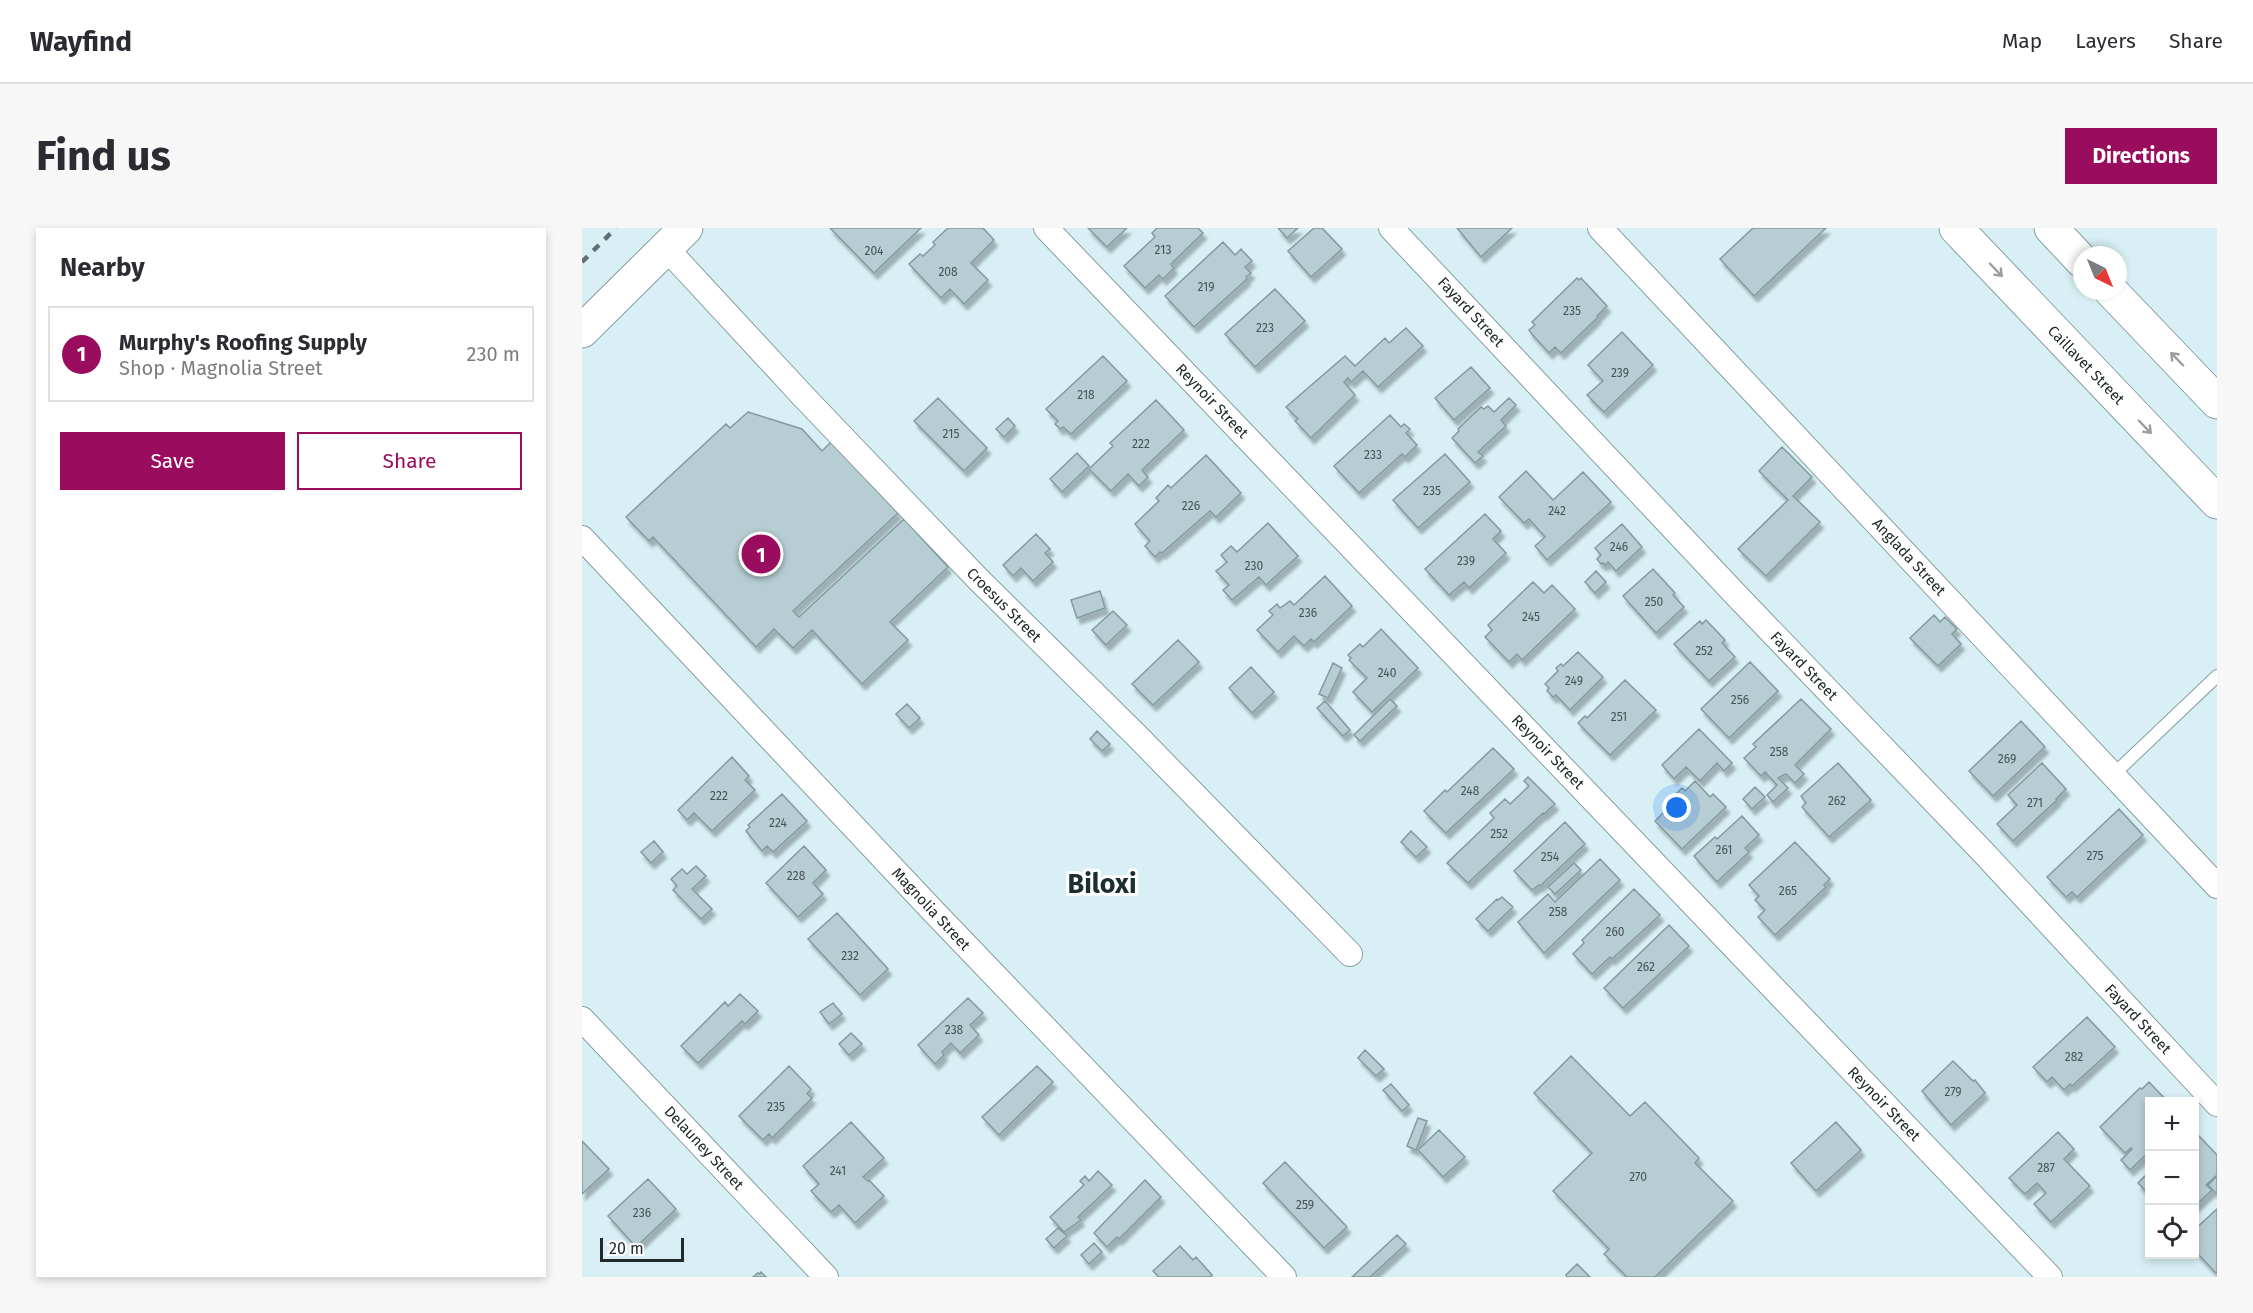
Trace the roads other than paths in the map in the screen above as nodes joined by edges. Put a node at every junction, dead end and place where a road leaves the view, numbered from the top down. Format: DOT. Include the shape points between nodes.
graph roads {
  1 [pos="1046,228"];
  2 [pos="1391,228"];
  3 [pos="1600,228"];
  4 [pos="1956,228"];
  5 [pos="2051,228"];
  6 [pos="676,238"];
  7 [pos="2073,251"];
  8 [pos="2120,300"];
  9 [pos="582,331"];
  10 [pos="2217,402"];
  11 [pos="2217,502"];
  12 [pos="582,538"];
  13 [pos="2217,676"];
  14 [pos="2113,775"];
  15 [pos="2217,886"];
  16 [pos="1350,954"];
  17 [pos="582,1019"];
  18 [pos="2217,1104"];
  19 [pos="826,1277"];
  20 [pos="1284,1277"];
  21 [pos="2050,1277"];
  1 -- 21 [label="street, Reynoir Street"];
  2 -- 18 [label="street, Fayard Street"];
  3 -- 14 [label="street, Anglada Street"];
  4 -- 11 [label="main road, Caillavet Street, one-way"];
  5 -- 7 [label="main road"];
  6 -- 9 [label="main road"];
  6 -- 16 [label="street, Croesus Street" via="803,396 970,571"];
  10 -- 8 [label="main road, one-way"];
  12 -- 20 [label="street, Magnolia Street"];
  13 -- 14 [label="lane"];
  14 -- 15 [label="street, Anglada Street"];
  17 -- 19 [label="street, Delauney Street"];
}
